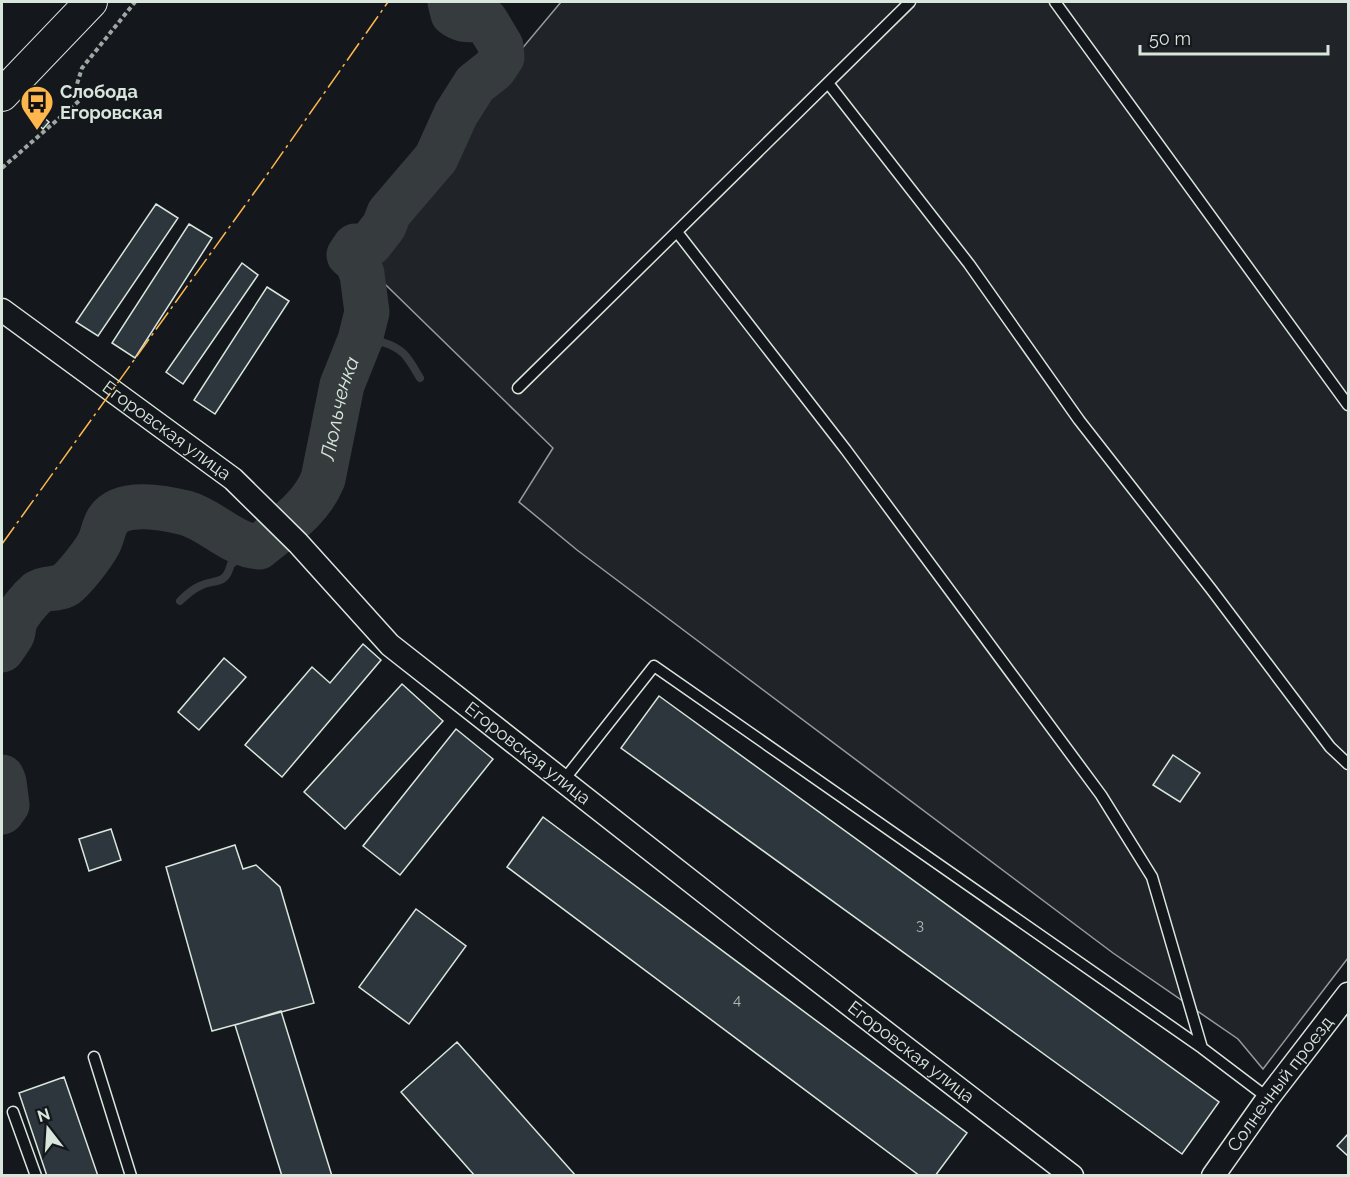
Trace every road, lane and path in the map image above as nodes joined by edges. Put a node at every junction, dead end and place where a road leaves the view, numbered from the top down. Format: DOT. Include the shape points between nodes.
graph roads {
  1 [pos="91,2"];
  2 [pos="135,2"];
  3 [pos="910,2"];
  4 [pos="1055,2"];
  5 [pos="828,83"];
  6 [pos="2,95"];
  7 [pos="2,168"];
  8 [pos="677,232"];
  9 [pos="2,310"];
  10 [pos="518,388"];
  11 [pos="1348,405"];
  12 [pos="1348,764"];
  13 [pos="563,781"];
  14 [pos="1348,994"];
  15 [pos="1202,1048"];
  16 [pos="94,1058"];
  17 [pos="1268,1098"];
  18 [pos="13,1112"];
  19 [pos="36,1176"];
  20 [pos="131,1176"];
  21 [pos="1072,1176"];
  22 [pos="1213,1176"];
  1 -- 6 [label="main road"];
  2 -- 7 [label="path" via="82,68 77,84 80,100"];
  3 -- 5 [label="lane"];
  4 -- 11 [label="lane"];
  5 -- 8 [label="lane"];
  5 -- 12 [label="lane" via="969,264 1078,420 1330,747"];
  8 -- 10 [label="lane"];
  8 -- 15 [label="lane" via="846,450 1101,795 1152,877"];
  9 -- 13 [label="street, Егоровская улица" via="232,479 298,543 390,645"];
  13 -- 15 [label="lane" via="654,666"];
  13 -- 21 [label="street, Егоровская улица"];
  14 -- 17 [label="street, Солнечный проезд"];
  15 -- 17 [label="lane"];
  16 -- 20 [label="lane"];
  17 -- 22 [label="street, Солнечный проезд"];
  18 -- 19 [label="lane"];
}
